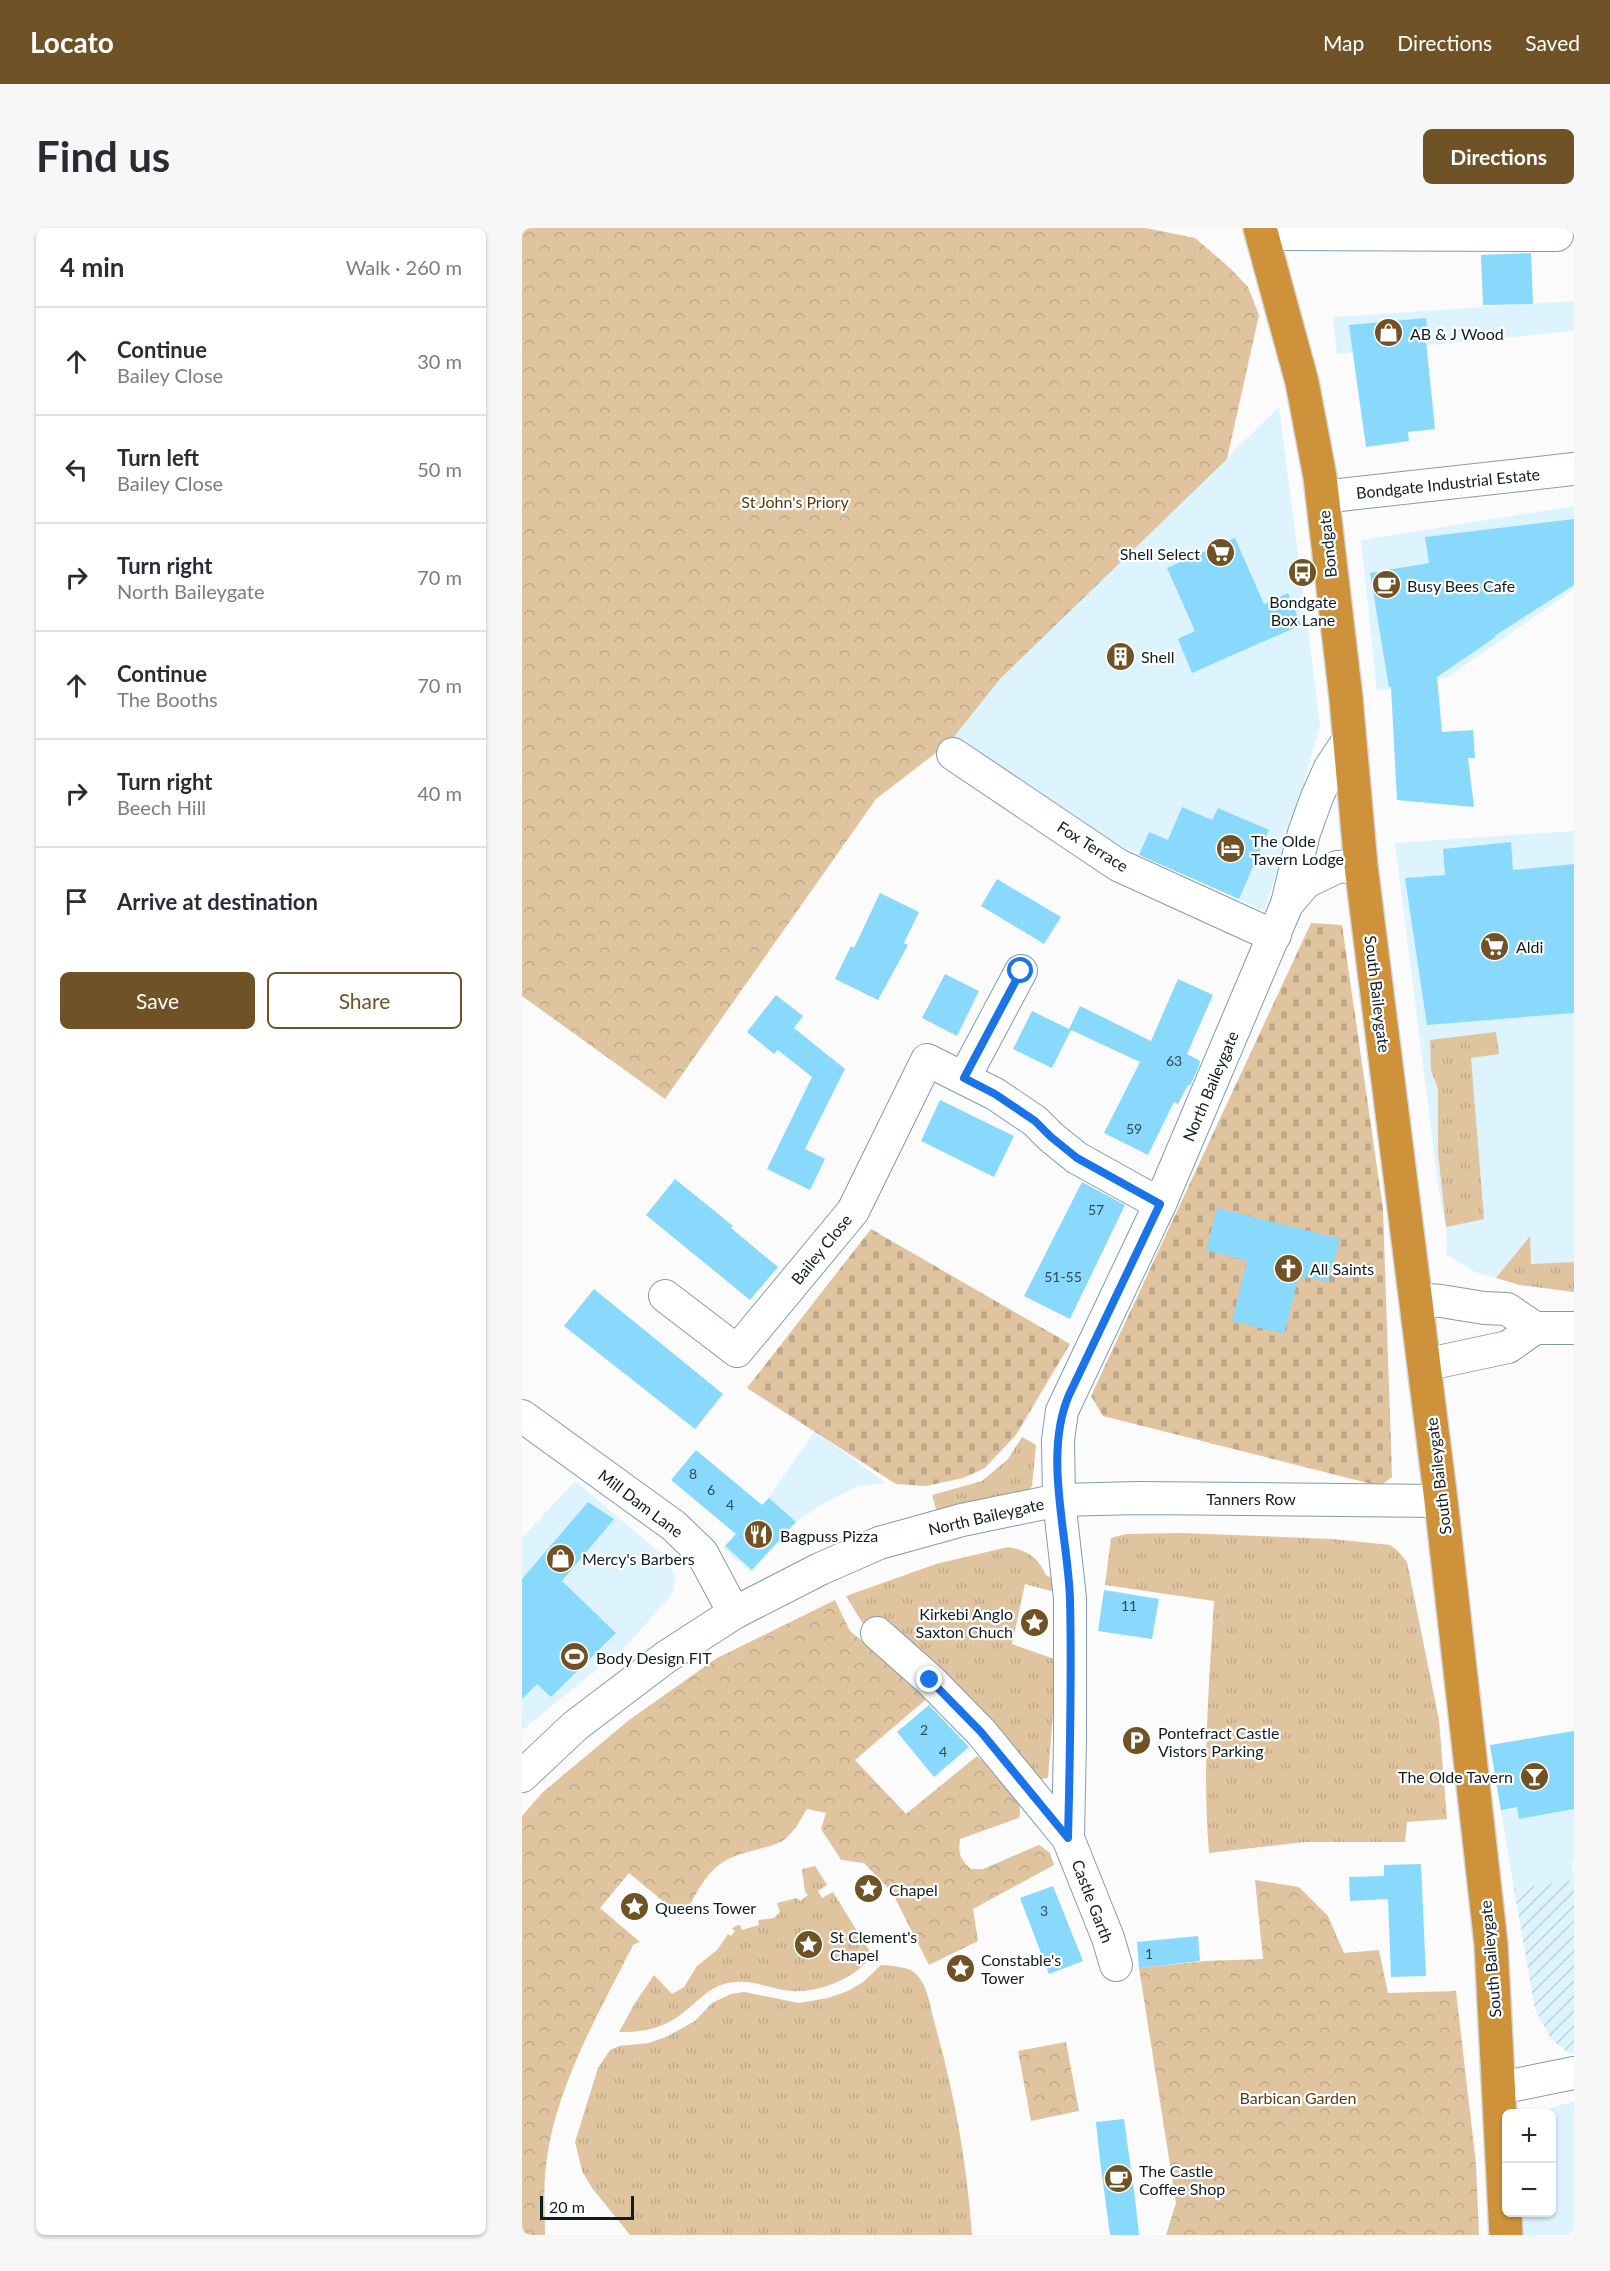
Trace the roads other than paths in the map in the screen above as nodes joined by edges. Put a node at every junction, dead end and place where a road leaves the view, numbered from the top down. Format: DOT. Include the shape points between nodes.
graph roads {
  1 [pos="1261,231"];
  2 [pos="1557,235"];
  3 [pos="1574,469"];
  4 [pos="1322,497"];
  5 [pos="1350,738"];
  6 [pos="953,754"];
  7 [pos="1361,866"];
  8 [pos="1287,904"];
  9 [pos="1275,935"];
  10 [pos="1021,971"];
  11 [pos="964,1078"];
  12 [pos="1160,1204"];
  13 [pos="665,1296"];
  14 [pos="1417,1299"];
  15 [pos="1535,1328"];
  16 [pos="1574,1328"];
  17 [pos="1425,1365"];
  18 [pos="522,1416"];
  19 [pos="1059,1500"];
  20 [pos="1441,1501"];
  21 [pos="734,1613"];
  22 [pos="877,1633"];
  23 [pos="522,1776"];
  24 [pos="1068,1838"];
  25 [pos="1116,1965"];
  26 [pos="1574,2073"];
  27 [pos="1500,2088"];
  28 [pos="1506,2235"];
  1 -- 2 [label="street"];
  1 -- 4 [label="highway, Bondgate" via="1302,382"];
  3 -- 4 [label="street, Bondgate Industrial Estate"];
  4 -- 5 [label="highway, Bondgate"];
  5 -- 7 [label="highway, Bondgate"];
  5 -- 8 [label="street, North Baileygate" via="1317,797"];
  6 -- 9 [label="street, Fox Terrace" via="1118,865"];
  7 -- 8 [label="street, North Baileygate" via="1337,867 1306,882"];
  7 -- 14 [label="highway, South Baileygate"];
  8 -- 9 [label="street, North Baileygate"];
  9 -- 12 [label="street, North Baileygate"];
  10 -- 11 [label="street"];
  11 -- 12 [label="street, Bailey Close" via="1035,1121 1077,1158"];
  11 -- 13 [label="street, Bailey Close" via="927,1060 853,1211 737,1351"];
  12 -- 19 [label="street, North Baileygate" via="1062,1411 1058,1440"];
  14 -- 15 [label="street" via="1506,1309"];
  14 -- 17 [label="highway, South Baileygate"];
  15 -- 16 [label="street"];
  15 -- 17 [label="street" via="1508,1347"];
  17 -- 20 [label="highway, South Baileygate"];
  18 -- 21 [label="street, Mill Dam Lane" via="674,1526 702,1553"];
  19 -- 20 [label="street, Tanners Row"];
  19 -- 21 [label="street, North Baileygate" via="962,1520 879,1543"];
  19 -- 24 [label="street" via="1070,1598"];
  20 -- 27 [label="highway, South Baileygate" via="1491,1944"];
  21 -- 23 [label="street, North Baileygate" via="666,1657 575,1726"];
  22 -- 24 [label="street" via="981,1732"];
  24 -- 25 [label="street, Castle Garth"];
  26 -- 27 [label="street"];
  27 -- 28 [label="highway, South Baileygate"];
}
